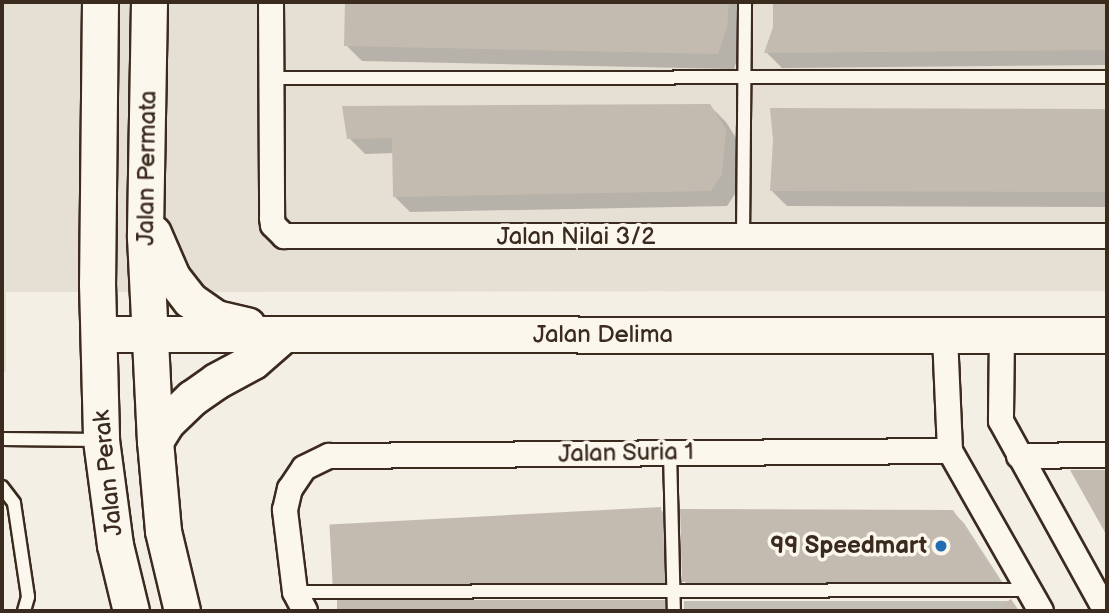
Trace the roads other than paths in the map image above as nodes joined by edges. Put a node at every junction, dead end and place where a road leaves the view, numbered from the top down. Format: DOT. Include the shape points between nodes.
graph roads {
  1 [pos="100,2"];
  2 [pos="149,2"];
  3 [pos="271,2"];
  4 [pos="745,2"];
  5 [pos="744,77"];
  6 [pos="1107,77"];
  7 [pos="271,78"];
  8 [pos="146,219"];
  9 [pos="1107,236"];
  10 [pos="743,237"];
  11 [pos="99,334"];
  12 [pos="149,334"];
  13 [pos="284,334"];
  14 [pos="1002,335"];
  15 [pos="1107,335"];
  16 [pos="945,337"];
  17 [pos="2,439"];
  18 [pos="101,440"];
  19 [pos="155,441"];
  20 [pos="950,451"];
  21 [pos="670,452"];
  22 [pos="1107,455"];
  23 [pos="1019,456"];
  24 [pos="2,487"];
  25 [pos="1099,585"];
  26 [pos="674,590"];
  27 [pos="1035,601"];
  28 [pos="300,602"];
  29 [pos="24,611"];
  30 [pos="131,611"];
  31 [pos="182,611"];
  32 [pos="674,611"];
  33 [pos="1106,611"];
  1 -- 11 [label="main road, Jalan Permata"];
  2 -- 8 [label="main road, Jalan Permata"];
  3 -- 7 [label="street, Jalan Nilai 3/2"];
  4 -- 5 [label="lane"];
  5 -- 6 [label="lane"];
  5 -- 7 [label="lane"];
  5 -- 10 [label="lane"];
  7 -- 10 [label="street, Jalan Nilai 3/2" via="272,218 284,236"];
  8 -- 12 [label="main road, Jalan Permata"];
  8 -- 13 [label="main road" via="172,277 190,300 216,318"];
  9 -- 10 [label="street, Jalan Nilai 3/2"];
  11 -- 12 [label="main road, Jalan Delima"];
  11 -- 18 [label="main road, Jalan Perak"];
  12 -- 13 [label="main road, Jalan Delima"];
  12 -- 19 [label="main road, Jalan Perak"];
  13 -- 16 [label="main road, Jalan Delima"];
  13 -- 19 [label="main road" via="253,361 192,398"];
  14 -- 15 [label="main road, Jalan Delima"];
  14 -- 16 [label="main road, Jalan Delima"];
  14 -- 23 [label="street" via="1000,416"];
  16 -- 20 [label="street"];
  17 -- 18 [label="lane"];
  18 -- 30 [label="main road, Jalan Perak" via="115,545"];
  19 -- 31 [label="main road, Jalan Perak" via="163,531"];
  20 -- 21 [label="street, Jalan Suria 1"];
  20 -- 27 [label="street"];
  21 -- 26 [label="lane"];
  21 -- 28 [label="street, Jalan Suria 1" via="329,456 304,468 290,489 285,510"];
  22 -- 23 [label="street"];
  23 -- 25 [label="street"];
  24 -- 29 [label="lane" via="13,503 28,597"];
  25 -- 33 [label="street"];
  26 -- 27 [label="lane"];
  26 -- 28 [label="lane"];
  26 -- 32 [label="lane"];
}
